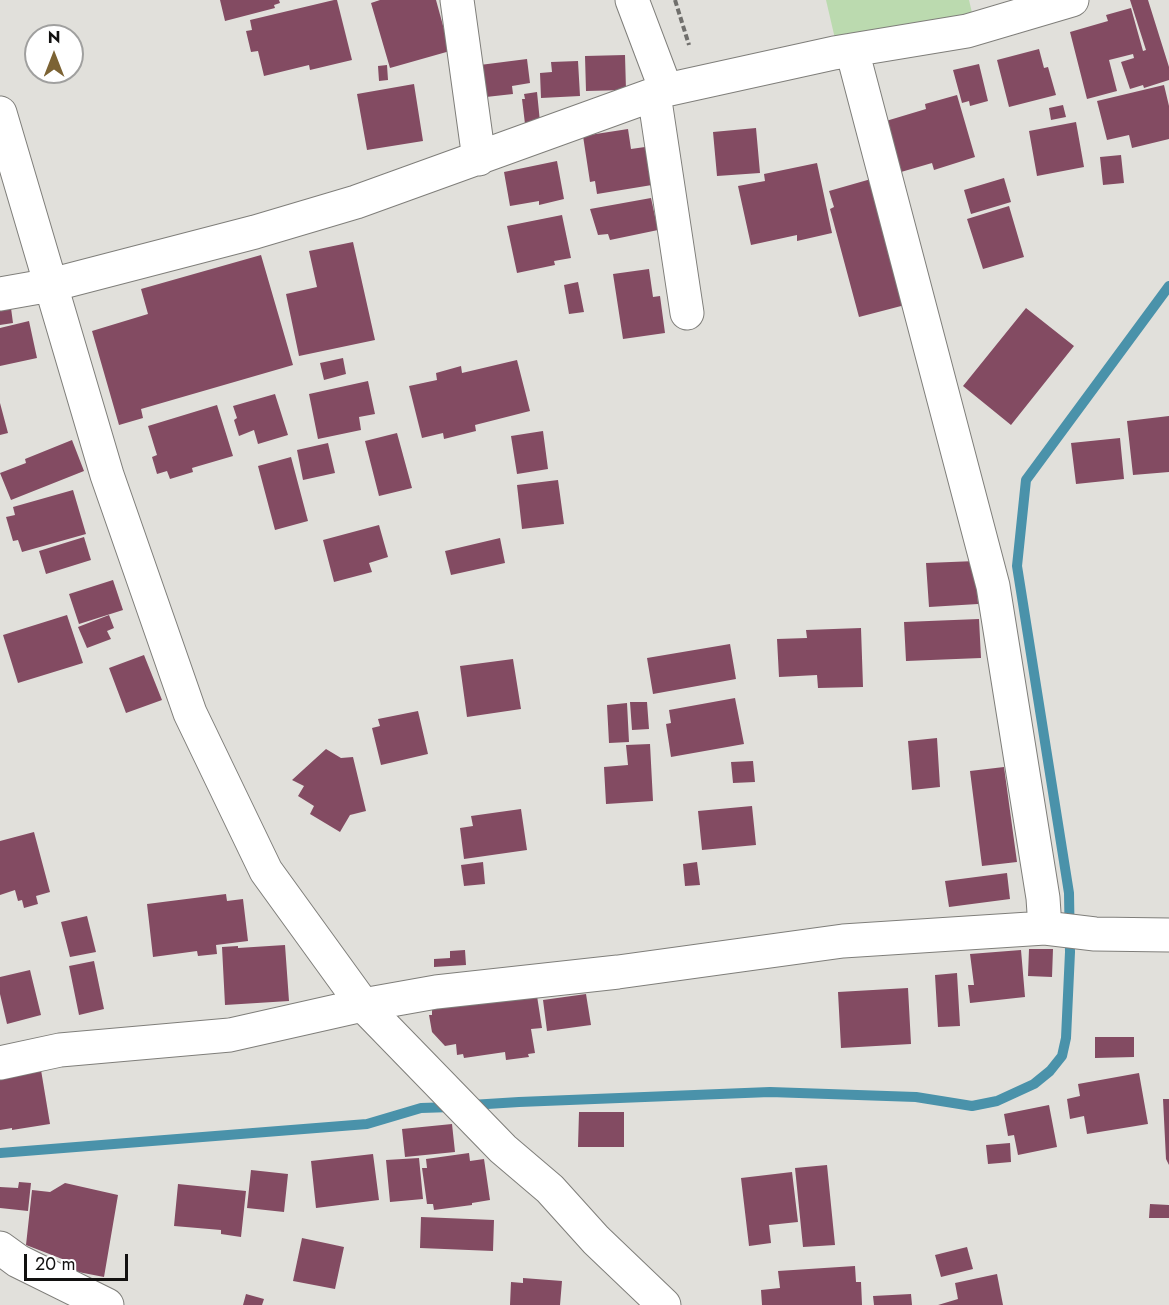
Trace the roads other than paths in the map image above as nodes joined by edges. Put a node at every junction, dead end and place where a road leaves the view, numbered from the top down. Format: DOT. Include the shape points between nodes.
graph roads {
  1 [pos="457,0"];
  2 [pos="632,0"];
  3 [pos="1072,0"];
  4 [pos="852,50"];
  5 [pos="660,92"];
  6 [pos="0,113"];
  7 [pos="479,159"];
  8 [pos="51,285"];
  9 [pos="0,294"];
  10 [pos="687,313"];
  11 [pos="1045,928"];
  12 [pos="1169,935"];
  13 [pos="363,1005"];
  14 [pos="0,1063"];
  15 [pos="0,1248"];
  16 [pos="107,1305"];
  17 [pos="664,1305"];
  1 -- 7 [label="street"];
  2 -- 5 [label="street"];
  3 -- 4 [label="street" via="967,31"];
  4 -- 5 [label="street"];
  4 -- 11 [label="street" via="993,585"];
  5 -- 7 [label="street"];
  5 -- 10 [label="street"];
  6 -- 8 [label="street"];
  7 -- 8 [label="street" via="255,232"];
  8 -- 9 [label="street"];
  8 -- 13 [label="street" via="107,475 190,713 266,871"];
  11 -- 12 [label="street" via="1095,934"];
  11 -- 13 [label="street" via="843,941 436,992"];
  13 -- 14 [label="street" via="230,1035 60,1050"];
  13 -- 17 [label="street" via="503,1149 550,1189"];
  15 -- 16 [label="street" via="18,1261"];
}
